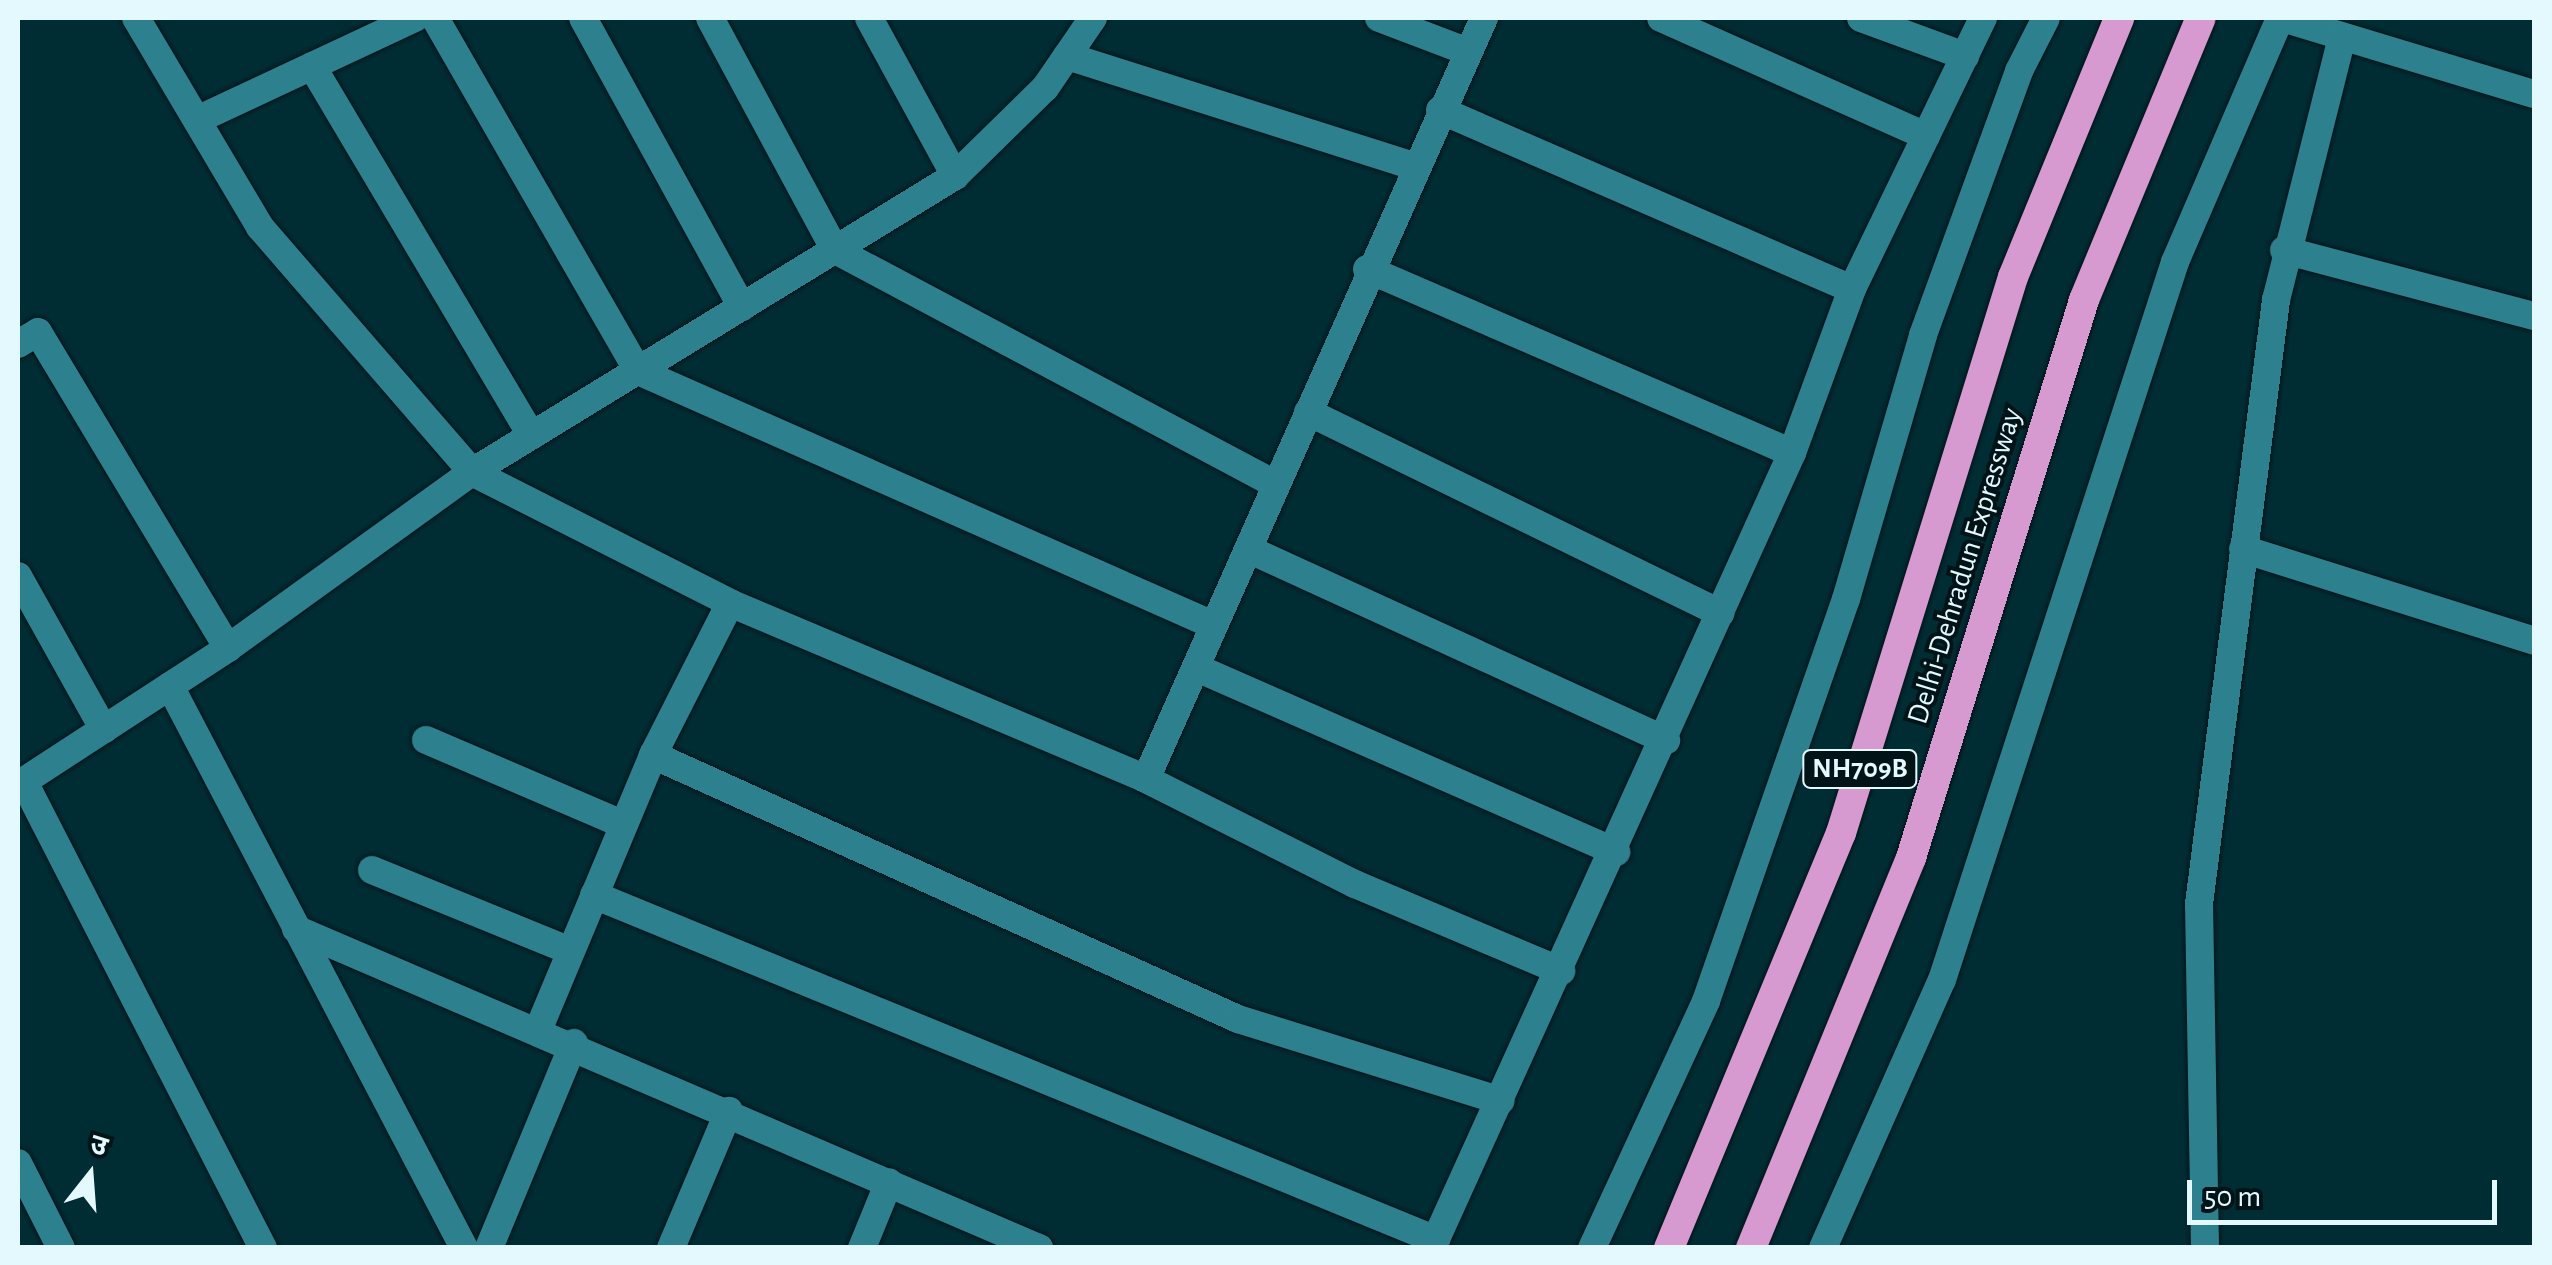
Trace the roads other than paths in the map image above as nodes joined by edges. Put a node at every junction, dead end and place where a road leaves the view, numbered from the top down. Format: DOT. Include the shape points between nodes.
graph roads {
  1 [pos="136,18"];
  2 [pos="415,18"];
  3 [pos="435,18"];
  4 [pos="583,18"];
  5 [pos="710,18"];
  6 [pos="869,18"];
  7 [pos="1094,18"];
  8 [pos="1379,18"];
  9 [pos="1484,18"];
  10 [pos="1661,18"];
  11 [pos="1861,18"];
  12 [pos="1983,18"];
  13 [pos="2046,18"];
  14 [pos="2119,18"];
  15 [pos="2201,18"];
  16 [pos="2281,18"];
  17 [pos="2342,38"];
  18 [pos="1466,51"];
  19 [pos="1067,56"];
  20 [pos="1965,56"];
  21 [pos="312,66"];
  22 [pos="2534,94"];
  23 [pos="1440,110"];
  24 [pos="197,120"];
  25 [pos="1926,136"];
  26 [pos="1414,166"];
  27 [pos="955,176"];
  28 [pos="834,250"];
  29 [pos="2284,250"];
  30 [pos="1367,269"];
  31 [pos="1852,289"];
  32 [pos="742,307"];
  33 [pos="2534,316"];
  34 [pos="18,344"];
  35 [pos="638,371"];
  36 [pos="1308,412"];
  37 [pos="532,436"];
  38 [pos="1792,453"];
  39 [pos="472,472"];
  40 [pos="1276,484"];
  41 [pos="1248,549"];
  42 [pos="2243,549"];
  43 [pos="18,576"];
  44 [pos="730,603"];
  45 [pos="1722,613"];
  46 [pos="1212,625"];
  47 [pos="2534,641"];
  48 [pos="228,648"];
  49 [pos="1197,668"];
  50 [pos="170,686"];
  51 [pos="104,730"];
  52 [pos="426,740"];
  53 [pos="1666,740"];
  54 [pos="653,755"];
  55 [pos="1146,779"];
  56 [pos="21,784"];
  57 [pos="624,824"];
  58 [pos="1616,852"];
  59 [pos="372,870"];
  60 [pos="594,895"];
  61 [pos="296,929"];
  62 [pos="570,951"];
  63 [pos="1561,971"];
  64 [pos="538,1028"];
  65 [pos="574,1043"];
  66 [pos="1501,1101"];
  67 [pos="729,1111"];
  68 [pos="18,1163"];
  69 [pos="890,1182"];
  70 [pos="1434,1244"];
  71 [pos="61,1248"];
  72 [pos="263,1248"];
  73 [pos="464,1248"];
  74 [pos="489,1248"];
  75 [pos="671,1248"];
  76 [pos="862,1248"];
  77 [pos="1040,1248"];
  78 [pos="1592,1248"];
  79 [pos="1669,1248"];
  80 [pos="1750,1248"];
  81 [pos="1824,1248"];
  82 [pos="2205,1248"];
  1 -- 24 [label="street"];
  2 -- 21 [label="street"];
  3 -- 35 [label="street"];
  4 -- 32 [label="street"];
  5 -- 28 [label="street"];
  6 -- 27 [label="street"];
  7 -- 19 [label="street"];
  8 -- 18 [label="street"];
  9 -- 18 [label="street"];
  10 -- 25 [label="street"];
  11 -- 20 [label="street"];
  12 -- 20 [label="street"];
  13 -- 78 [label="street" via="2019,71 1923,334 1846,599 1706,1001"];
  14 -- 79 [label="highway, Delhi-Dehradun Expressway / NH709B" via="2014,276 1841,833"];
  15 -- 80 [label="highway, Delhi-Dehradun Expressway / NH709B" via="2084,300 1911,858"];
  16 -- 17 [label="street"];
  16 -- 81 [label="street" via="2174,262 1942,980"];
  17 -- 22 [label="street"];
  17 -- 29 [label="street"];
  18 -- 23 [label="street"];
  19 -- 26 [label="street"];
  19 -- 27 [label="street" via="1046,88"];
  20 -- 25 [label="street"];
  21 -- 24 [label="street"];
  21 -- 37 [label="street"];
  23 -- 26 [label="street"];
  23 -- 31 [label="street"];
  24 -- 39 [label="street" via="260,227"];
  25 -- 31 [label="street"];
  26 -- 30 [label="street"];
  27 -- 28 [label="street"];
  28 -- 32 [label="street"];
  28 -- 40 [label="street"];
  29 -- 33 [label="street"];
  29 -- 42 [label="street"];
  30 -- 36 [label="street"];
  30 -- 38 [label="street"];
  31 -- 38 [label="street"];
  32 -- 35 [label="street"];
  34 -- 48 [label="street" via="38,332"];
  35 -- 37 [label="street"];
  35 -- 46 [label="street"];
  36 -- 40 [label="street"];
  36 -- 45 [label="street"];
  37 -- 39 [label="street"];
  38 -- 45 [label="street"];
  39 -- 44 [label="street"];
  39 -- 48 [label="street"];
  40 -- 41 [label="street"];
  41 -- 46 [label="street"];
  41 -- 53 [label="street"];
  42 -- 47 [label="street"];
  42 -- 82 [label="street" via="2198,904"];
  43 -- 51 [label="street"];
  44 -- 54 [label="street"];
  44 -- 55 [label="street"];
  45 -- 53 [label="street"];
  46 -- 49 [label="street"];
  48 -- 50 [label="street"];
  49 -- 55 [label="street"];
  49 -- 58 [label="street"];
  50 -- 51 [label="street"];
  50 -- 61 [label="street"];
  51 -- 56 [label="street"];
  52 -- 57 [label="street"];
  53 -- 58 [label="street"];
  54 -- 57 [label="street"];
  54 -- 66 [label="street" via="1238,1019"];
  55 -- 63 [label="street" via="1355,884"];
  56 -- 72 [label="street"];
  57 -- 60 [label="street"];
  58 -- 63 [label="street"];
  59 -- 62 [label="street"];
  60 -- 62 [label="street"];
  60 -- 70 [label="street"];
  61 -- 64 [label="street"];
  61 -- 73 [label="street"];
  62 -- 64 [label="street"];
  63 -- 66 [label="street"];
  64 -- 65 [label="street"];
  65 -- 67 [label="street"];
  65 -- 74 [label="street"];
  66 -- 70 [label="street"];
  67 -- 69 [label="street"];
  67 -- 75 [label="street"];
  68 -- 71 [label="street"];
  69 -- 76 [label="street"];
  69 -- 77 [label="street"];
}
